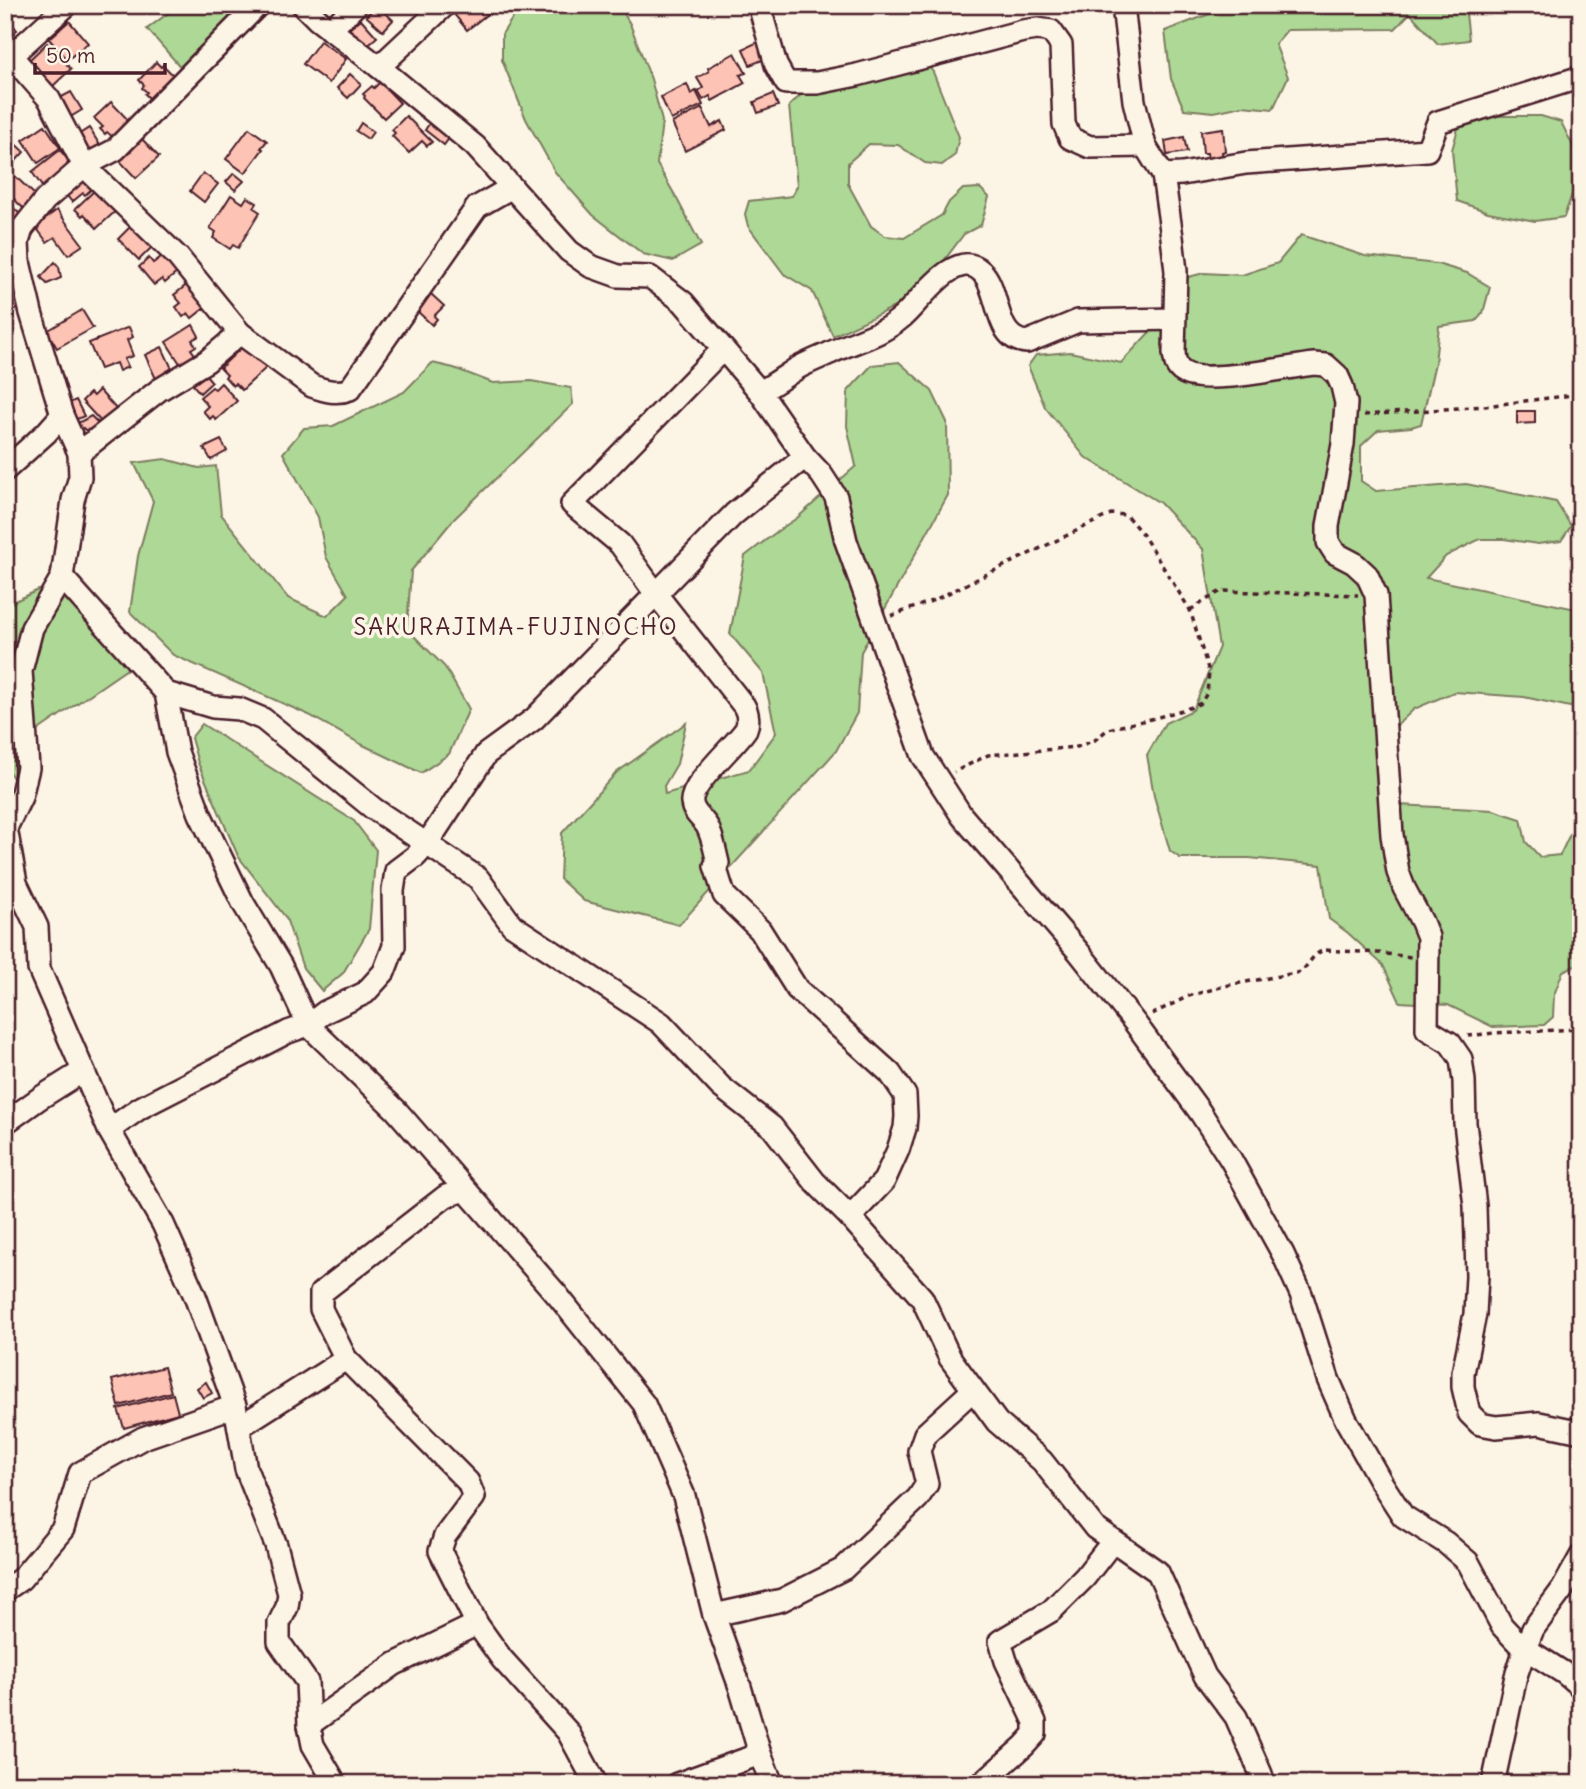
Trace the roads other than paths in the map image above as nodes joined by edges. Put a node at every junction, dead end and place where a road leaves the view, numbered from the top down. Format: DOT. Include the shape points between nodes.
graph roads {
  1 [pos="66,5"];
  2 [pos="258,5"];
  3 [pos="303,5"];
  4 [pos="356,5"];
  5 [pos="445,5"];
  6 [pos="759,5"];
  7 [pos="1123,5"];
  8 [pos="330,30"];
  9 [pos="8,52"];
  10 [pos="379,67"];
  11 [pos="1581,77"];
  12 [pos="1145,146"];
  13 [pos="84,166"];
  14 [pos="1163,175"];
  15 [pos="512,187"];
  16 [pos="12,262"];
  17 [pos="1174,319"];
  18 [pos="240,332"];
  19 [pos="723,349"];
  20 [pos="760,392"];
  21 [pos="62,415"];
  22 [pos="79,453"];
  23 [pos="805,457"];
  24 [pos="5,470"];
  25 [pos="62,577"];
  26 [pos="656,594"];
  27 [pos="166,693"];
  28 [pos="5,782"];
  29 [pos="21,797"];
  30 [pos="426,845"];
  31 [pos="307,1025"];
  32 [pos="83,1071"];
  33 [pos="5,1123"];
  34 [pos="109,1130"];
  35 [pos="465,1190"];
  36 [pos="850,1217"];
  37 [pos="346,1359"];
  38 [pos="973,1390"];
  39 [pos="237,1416"];
  40 [pos="1581,1432"];
  41 [pos="1113,1541"];
  42 [pos="1581,1556"];
  43 [pos="5,1590"];
  44 [pos="714,1615"];
  45 [pos="477,1624"];
  46 [pos="1525,1649"];
  47 [pos="1581,1687"];
  48 [pos="309,1725"];
  49 [pos="760,1754"];
  50 [pos="335,1784"];
  51 [pos="596,1784"];
  52 [pos="677,1784"];
  53 [pos="772,1784"];
  54 [pos="981,1784"];
  55 [pos="1264,1784"];
  56 [pos="1493,1784"];
  1 -- 9 [label="street"];
  2 -- 13 [label="street" via="115,150"];
  3 -- 8 [label="street"];
  4 -- 8 [label="street"];
  5 -- 10 [label="street"];
  6 -- 12 [label="street" via="776,65 786,83 817,83 1023,31 1051,31 1061,45 1063,117 1070,138 1090,147"];
  7 -- 12 [label="street" via="1134,101"];
  8 -- 10 [label="street"];
  9 -- 13 [label="street" via="49,99"];
  10 -- 15 [label="street" via="475,146"];
  11 -- 14 [label="street" via="1438,122 1427,150 1246,163"];
  12 -- 14 [label="street"];
  13 -- 16 [label="street" via="45,200 22,229"];
  13 -- 18 [label="street" via="178,257"];
  14 -- 17 [label="street" via="1176,271"];
  15 -- 18 [label="street" via="477,207 350,388 341,392 312,386"];
  15 -- 19 [label="street" via="569,251 590,266 618,276 650,278 683,302"];
  16 -- 21 [label="street"];
  17 -- 20 [label="street" via="1077,321 1020,342 1006,331 986,278 966,265 931,285 902,318 874,336 797,368"];
  17 -- 40 [label="street" via="1176,366 1190,376 1232,376 1314,364 1326,365 1342,386 1346,403 1343,444 1328,542 1335,553 1367,575 1376,595 1398,872 1428,937 1427,1029 1450,1043 1461,1059 1464,1081 1477,1276 1462,1387 1469,1413 1480,1424 1539,1423"];
  18 -- 22 [label="street"];
  19 -- 20 [label="street"];
  19 -- 26 [label="street" via="572,503 620,544"];
  20 -- 23 [label="street"];
  21 -- 22 [label="street"];
  21 -- 24 [label="street"];
  22 -- 25 [label="street" via="80,477"];
  23 -- 26 [label="street" via="734,514"];
  23 -- 46 [label="street" via="836,497 846,541 923,757 962,816 1078,951 1200,1112 1283,1254 1328,1379 1381,1482 1403,1516 1468,1562 1502,1626"];
  25 -- 27 [label="street"];
  25 -- 29 [label="street" via="33,628 21,671 28,768"];
  26 -- 30 [label="street" via="534,719 486,754"];
  26 -- 36 [label="street" via="747,711 746,729 692,798 695,812 710,833 724,895 760,930 797,989 890,1073 905,1095 906,1116 898,1150 884,1181"];
  27 -- 30 [label="street" via="263,719"];
  27 -- 31 [label="street" via="177,752 200,814"];
  28 -- 29 [label="street"];
  29 -- 32 [label="street" via="6,828 16,883 37,928 39,970"];
  30 -- 31 [label="street" via="396,871 394,946 384,972 365,993"];
  30 -- 36 [label="street" via="478,878 512,925 660,1023 721,1087 772,1127 815,1182"];
  31 -- 34 [label="street" via="140,1108"];
  31 -- 35 [label="street" via="396,1110"];
  32 -- 33 [label="street"];
  32 -- 34 [label="street"];
  34 -- 39 [label="street" via="163,1224 195,1296"];
  35 -- 37 [label="street" via="446,1196 321,1293 321,1309"];
  35 -- 44 [label="street" via="644,1404 684,1496"];
  36 -- 38 [label="street" via="922,1298 950,1358"];
  37 -- 39 [label="street"];
  37 -- 45 [label="street" via="468,1482 474,1497 445,1535 440,1552"];
  38 -- 41 [label="street" via="997,1422 1042,1461 1095,1528"];
  38 -- 44 [label="street" via="925,1434 919,1451 927,1484 919,1498 842,1569 782,1600"];
  39 -- 43 [label="street" via="143,1438 80,1473 62,1529 21,1579"];
  39 -- 48 [label="street" via="246,1469 276,1545 289,1594 279,1623 279,1642 307,1682"];
  41 -- 54 [label="street" via="1051,1611 1000,1642 1035,1723 1035,1734"];
  41 -- 55 [label="street" via="1158,1572 1205,1676 1236,1717"];
  42 -- 46 [label="street"];
  44 -- 49 [label="street"];
  45 -- 48 [label="street" via="394,1664"];
  45 -- 51 [label="street" via="568,1732"];
  46 -- 47 [label="street"];
  46 -- 56 [label="street"];
  48 -- 50 [label="street" via="313,1745"];
  49 -- 52 [label="street"];
  49 -- 53 [label="street"];
}
